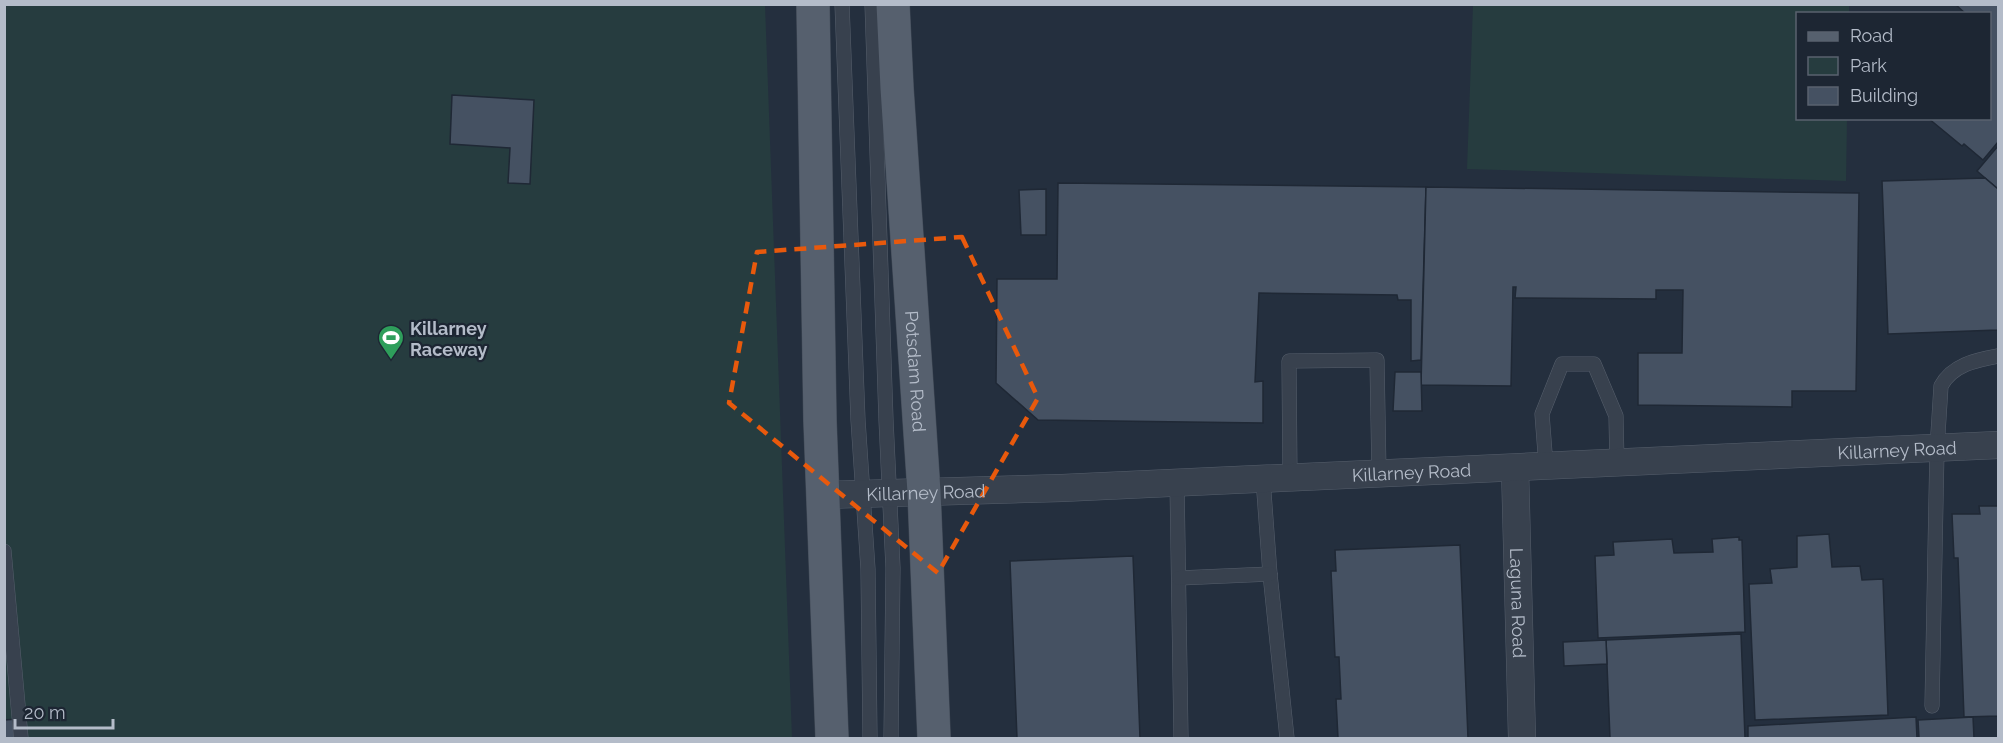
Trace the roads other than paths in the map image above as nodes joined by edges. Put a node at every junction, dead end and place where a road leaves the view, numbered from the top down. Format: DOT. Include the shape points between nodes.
graph roads {
  1 [pos="813,4"];
  2 [pos="842,4"];
  3 [pos="872,4"];
  4 [pos="893,4"];
  5 [pos="1998,356"];
  6 [pos="1998,445"];
  7 [pos="1937,449"];
  8 [pos="1617,464"];
  9 [pos="1546,466"];
  10 [pos="1515,468"];
  11 [pos="1379,474"];
  12 [pos="1290,478"];
  13 [pos="1263,479"];
  14 [pos="1177,483"];
  15 [pos="924,492"];
  16 [pos="890,493"];
  17 [pos="862,494"];
  18 [pos="824,495"];
  19 [pos="4,551"];
  20 [pos="1270,574"];
  21 [pos="1179,578"];
  22 [pos="1932,706"];
  23 [pos="21,738"];
  24 [pos="832,738"];
  25 [pos="870,738"];
  26 [pos="891,738"];
  27 [pos="934,738"];
  28 [pos="1181,738"];
  29 [pos="1287,738"];
  30 [pos="1522,738"];
  1 -- 18 [label="main road"];
  2 -- 17 [label="lane"];
  3 -- 16 [label="lane"];
  4 -- 15 [label="main road, Potsdam Road"];
  5 -- 7 [label="lane" via="1959,367 1946,377 1941,386"];
  6 -- 7 [label="street, Killarney Road"];
  7 -- 8 [label="street, Killarney Road"];
  7 -- 22 [label="lane"];
  8 -- 9 [label="street, Killarney Road"];
  8 -- 9 [label="lane" via="1616,416 1594,364 1562,364 1542,414"];
  9 -- 10 [label="street, Killarney Road"];
  10 -- 11 [label="street, Killarney Road"];
  10 -- 30 [label="street, Laguna Road"];
  11 -- 12 [label="street, Killarney Road"];
  11 -- 12 [label="lane" via="1377,360 1289,361"];
  12 -- 13 [label="street, Killarney Road"];
  13 -- 14 [label="street, Killarney Road"];
  13 -- 20 [label="lane"];
  14 -- 15 [label="street, Killarney Road"];
  14 -- 21 [label="lane"];
  15 -- 16 [label="street, Killarney Road"];
  15 -- 27 [label="main road, Potsdam Road"];
  16 -- 17 [label="street, Killarney Road"];
  16 -- 26 [label="lane"];
  17 -- 18 [label="street, Killarney Road"];
  17 -- 25 [label="lane" via="868,569"];
  18 -- 24 [label="main road"];
  19 -- 23 [label="lane"];
  20 -- 21 [label="lane"];
  20 -- 29 [label="lane"];
  21 -- 28 [label="lane"];
}
